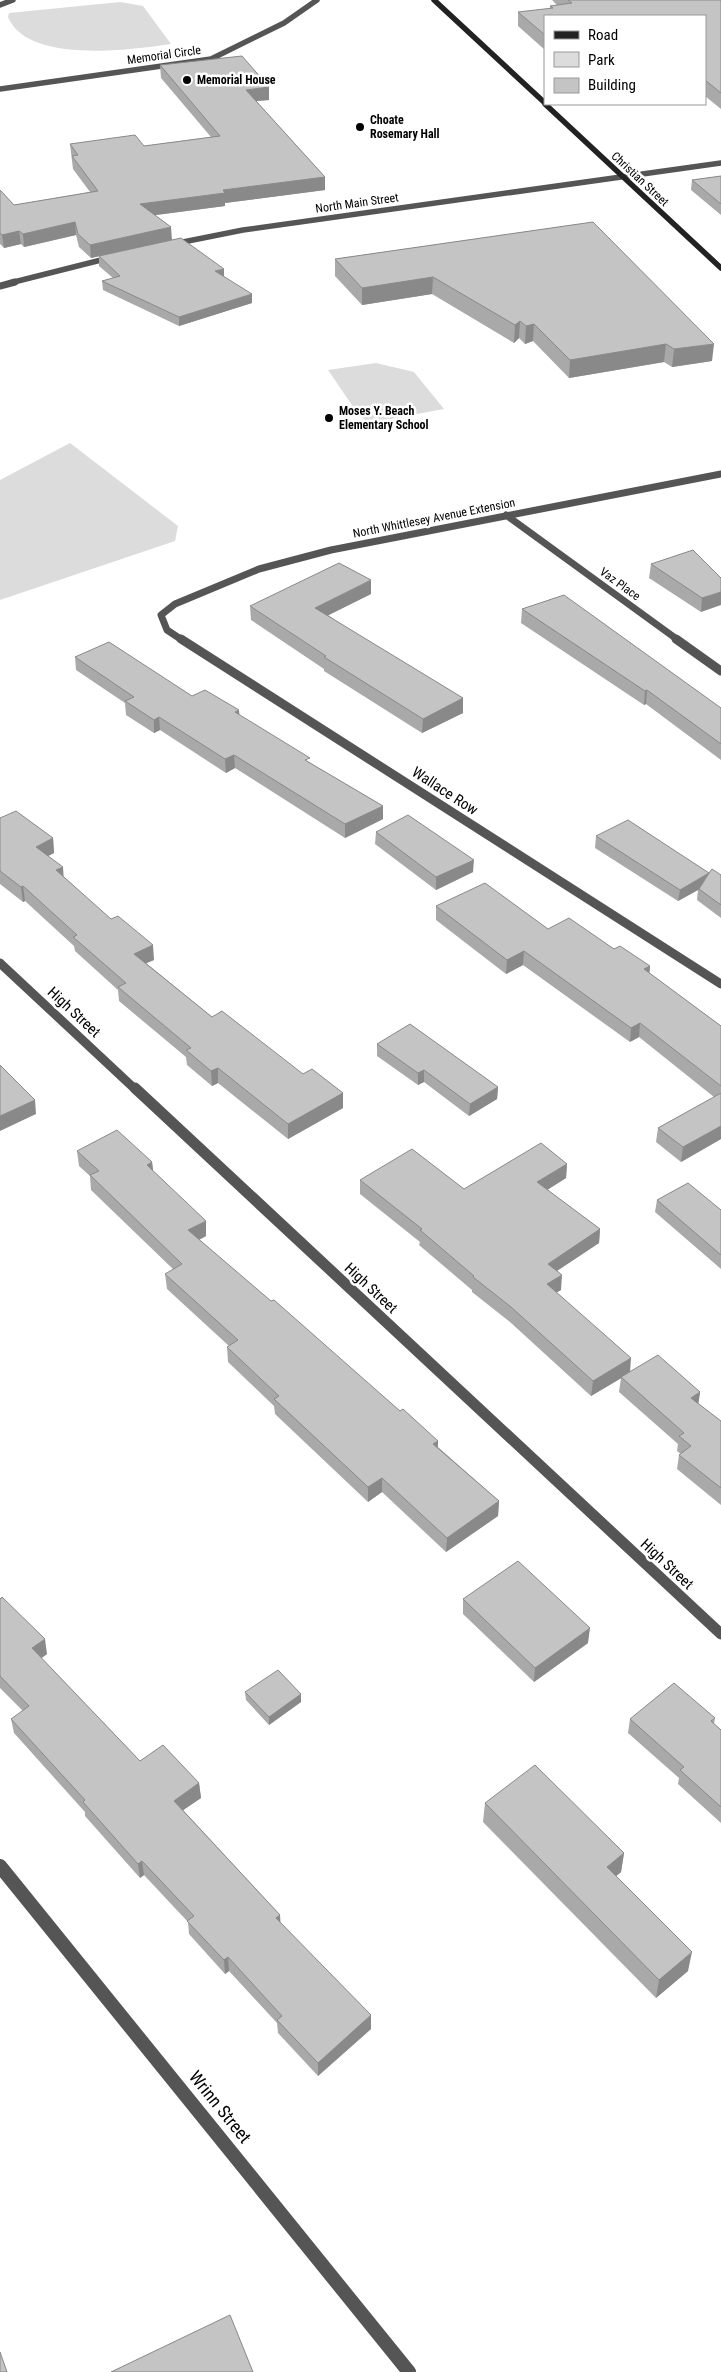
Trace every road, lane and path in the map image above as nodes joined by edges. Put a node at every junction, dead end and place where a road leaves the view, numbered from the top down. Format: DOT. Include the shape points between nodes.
graph roads {
  1 [pos="13,0"];
  2 [pos="317,0"];
  3 [pos="434,0"];
  4 [pos="0,6"];
  5 [pos="0,89"];
  6 [pos="544,103"];
  7 [pos="546,105"];
  8 [pos="721,163"];
  9 [pos="622,176"];
  10 [pos="165,246"];
  11 [pos="116,256"];
  12 [pos="721,268"];
  13 [pos="0,286"];
  14 [pos="721,474"];
  15 [pos="506,515"];
  16 [pos="161,615"];
  17 [pos="721,671"];
  18 [pos="0,963"];
  19 [pos="721,984"];
  20 [pos="721,1634"];
  21 [pos="0,1866"];
  22 [pos="409,2372"];
  1 -- 4 [label="street"];
  2 -- 5 [label="street, Memorial Circle" via="284,23 211,58"];
  3 -- 6 [label="main road, Christian Street"];
  7 -- 9 [label="main road, Christian Street"];
  8 -- 9 [label="street, North Main Street"];
  9 -- 10 [label="street, North Main Street" via="243,230"];
  9 -- 12 [label="main road, Christian Street"];
  11 -- 13 [label="street"];
  14 -- 15 [label="street, North Whittlesey Avenue Extension"];
  15 -- 16 [label="street, North Whittlesey Avenue Extension" via="331,550 259,569 175,604"];
  15 -- 17 [label="street, Vaz Place"];
  16 -- 19 [label="street, Wallace Row" via="167,630"];
  18 -- 20 [label="street, High Street"];
  21 -- 22 [label="street, Wrinn Street"];
}
